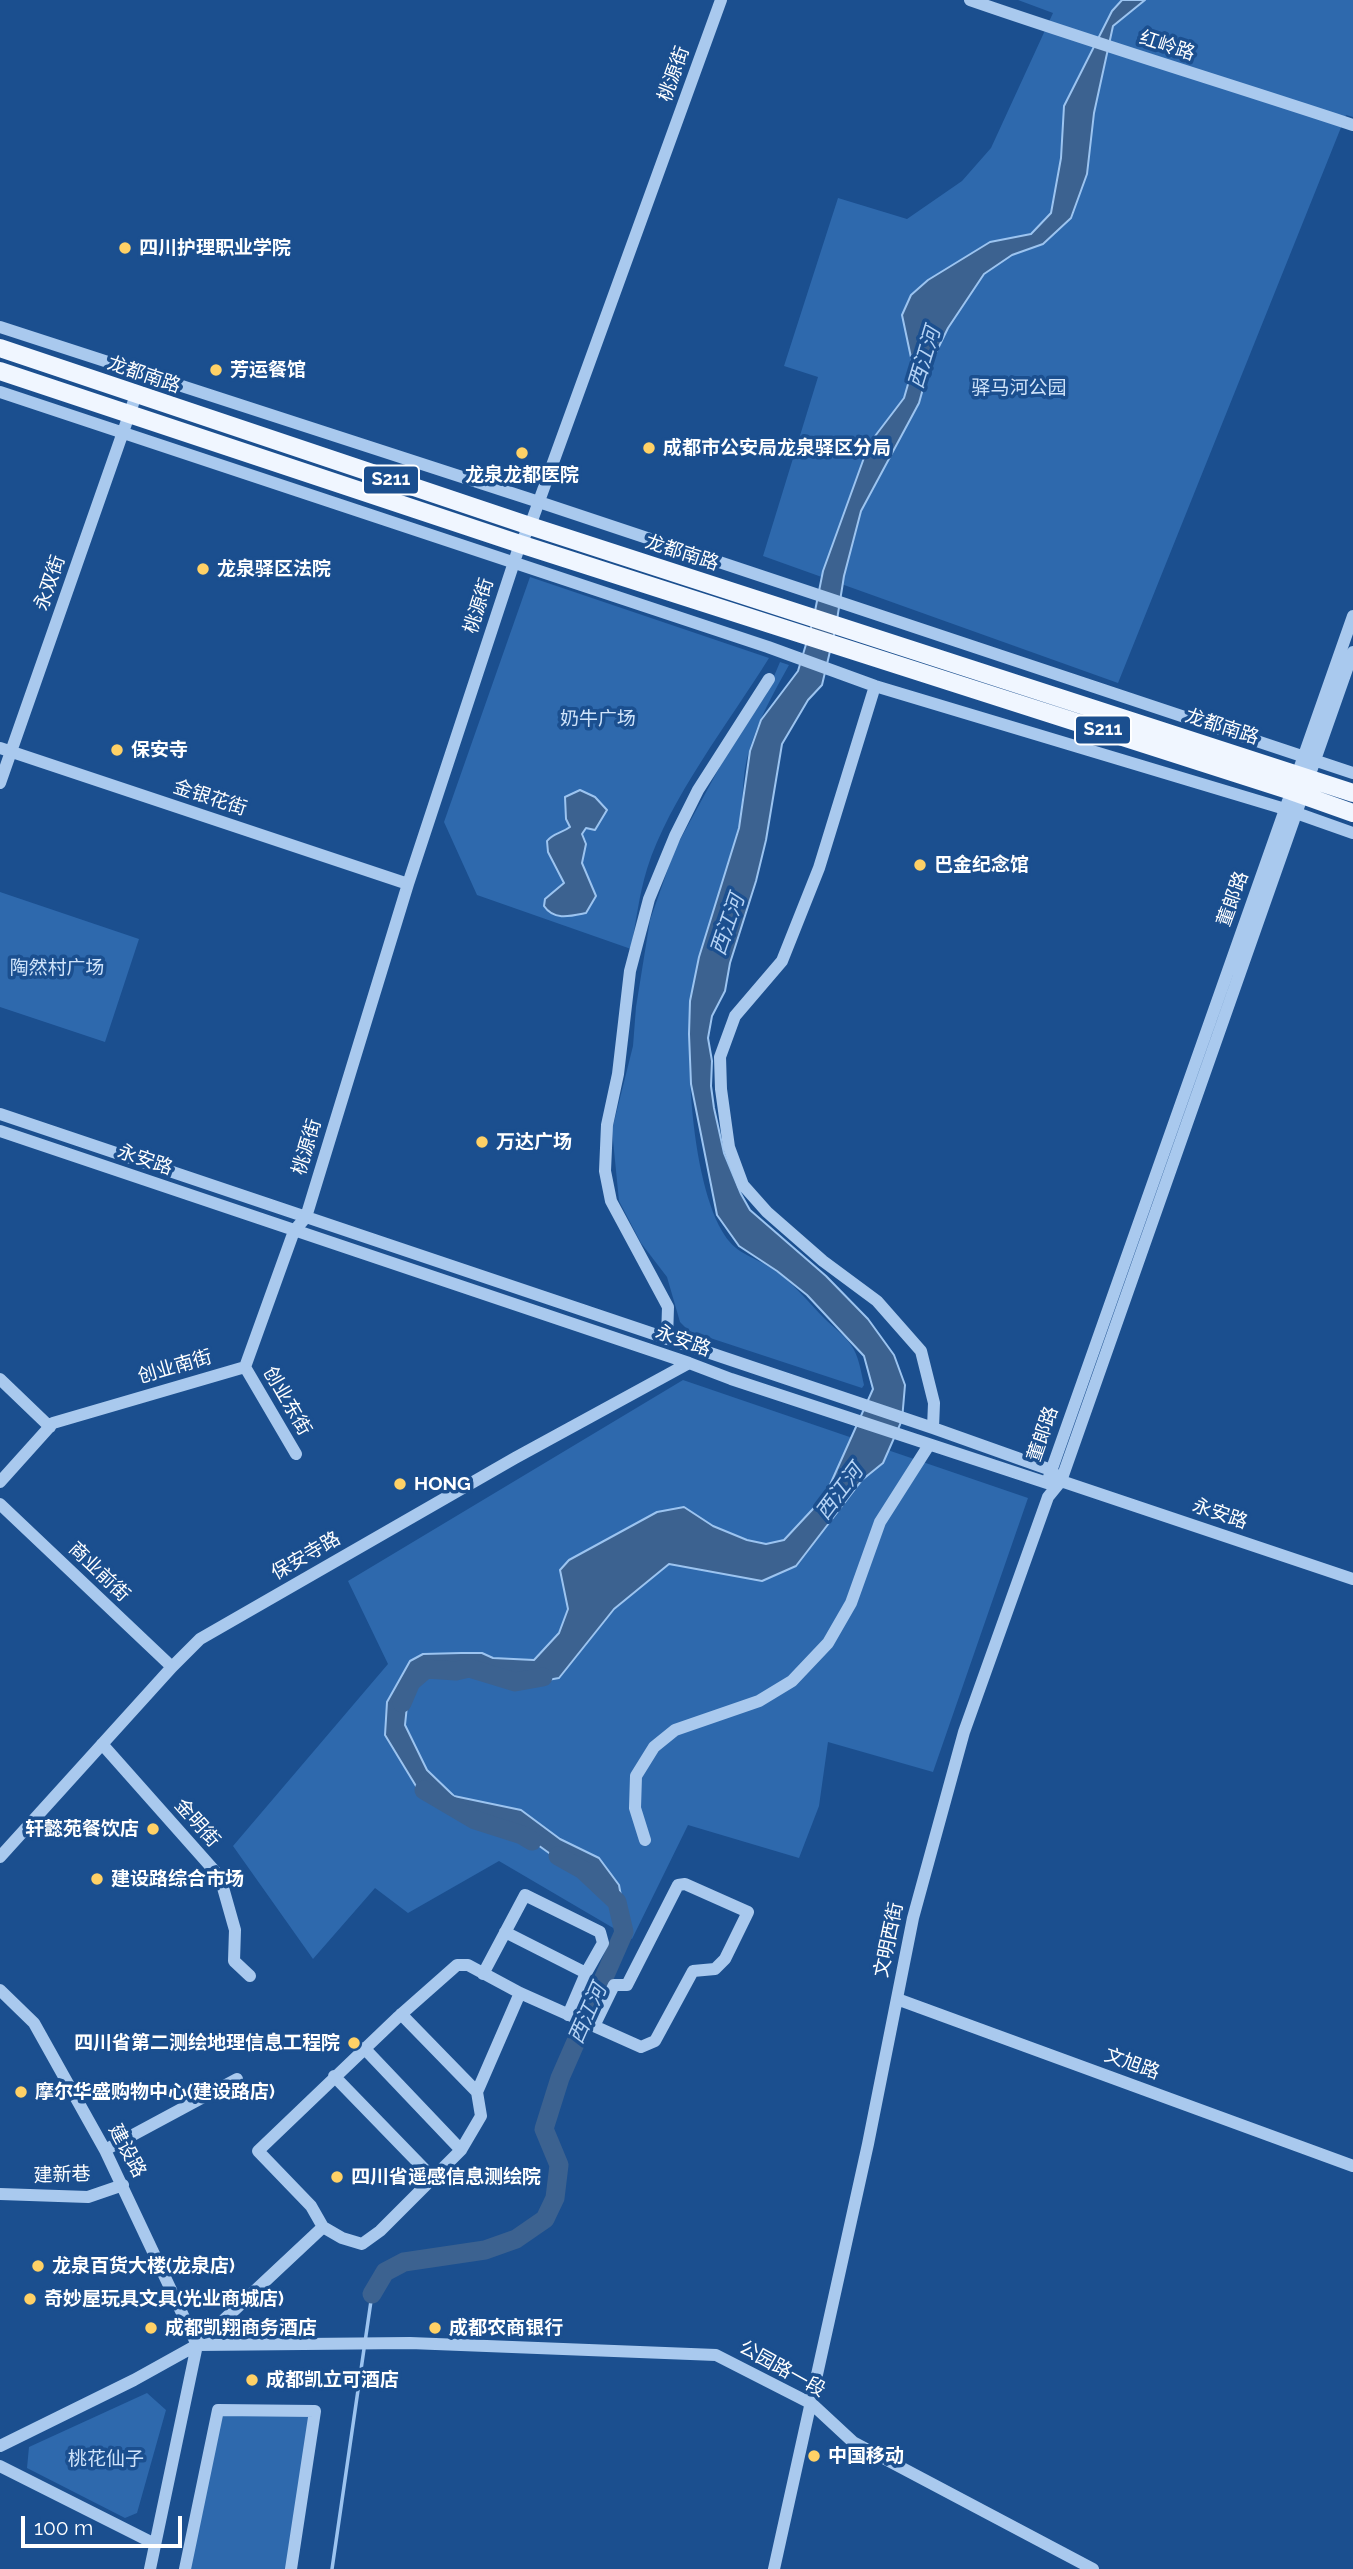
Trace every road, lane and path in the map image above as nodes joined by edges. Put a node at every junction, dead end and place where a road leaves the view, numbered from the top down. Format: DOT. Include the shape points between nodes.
graph roads {
  1 [pos="721,0"];
  2 [pos="970,0"];
  3 [pos="1353,125"];
  4 [pos="0,327"];
  5 [pos="0,348"];
  6 [pos="0,371"];
  7 [pos="0,392"];
  8 [pos="136,395"];
  9 [pos="128,414"];
  10 [pos="122,432"];
  11 [pos="539,502"];
  12 [pos="530,526"];
  13 [pos="520,544"];
  14 [pos="513,563"];
  15 [pos="1353,616"];
  16 [pos="856,641"];
  17 [pos="1353,652"];
  18 [pos="769,679"];
  19 [pos="875,686"];
  20 [pos="6,750"];
  21 [pos="1306,767"];
  22 [pos="1353,774"];
  23 [pos="0,783"];
  24 [pos="1297,793"];
  25 [pos="1353,793"];
  26 [pos="1291,811"];
  27 [pos="1353,813"];
  28 [pos="1353,833"];
  29 [pos="408,884"];
  30 [pos="0,1114"];
  31 [pos="0,1132"];
  32 [pos="306,1217"];
  33 [pos="294,1231"];
  34 [pos="667,1339"];
  35 [pos="689,1363"];
  36 [pos="245,1367"];
  37 [pos="0,1380"];
  38 [pos="50,1427"];
  39 [pos="933,1428"];
  40 [pos="929,1445"];
  41 [pos="296,1454"];
  42 [pos="1051,1470"];
  43 [pos="1061,1481"];
  44 [pos="0,1482"];
  45 [pos="1048,1490"];
  46 [pos="0,1504"];
  47 [pos="1353,1579"];
  48 [pos="172,1667"];
  49 [pos="102,1744"];
  50 [pos="645,1839"];
  51 [pos="0,1857"];
  52 [pos="505,1932"];
  53 [pos="483,1973"];
  54 [pos="586,1973"];
  55 [pos="250,1976"];
  56 [pos="0,1990"];
  57 [pos="520,1993"];
  58 [pos="897,1999"];
  59 [pos="401,2014"];
  60 [pos="573,2017"];
  61 [pos="593,2026"];
  62 [pos="364,2048"];
  63 [pos="334,2076"];
  64 [pos="237,2079"];
  65 [pos="477,2092"];
  66 [pos="105,2150"];
  67 [pos="461,2150"];
  68 [pos="1353,2166"];
  69 [pos="433,2178"];
  70 [pos="123,2185"];
  71 [pos="0,2194"];
  72 [pos="323,2227"];
  73 [pos="197,2345"];
  74 [pos="812,2404"];
  75 [pos="0,2446"];
  76 [pos="0,2466"];
  77 [pos="155,2544"];
  78 [pos="150,2569"];
  79 [pos="185,2569"];
  80 [pos="291,2569"];
  81 [pos="774,2569"];
  82 [pos="1093,2569"];
  1 -- 11 [label="street, 桃源街"];
  2 -- 3 [label="street, 红岭路"];
  4 -- 11 [label="street"];
  5 -- 8 [label="main road, 龙都南路 / S211"];
  6 -- 9 [label="main road, 龙都南路 / S211"];
  7 -- 10 [label="street"];
  8 -- 9 [label="street, 永双街"];
  8 -- 12 [label="main road, 龙都南路 / S211"];
  9 -- 10 [label="street, 永双街"];
  9 -- 13 [label="main road, 龙都南路 / S211"];
  10 -- 14 [label="street"];
  10 -- 20 [label="street, 永双街"];
  11 -- 12 [label="street, 桃源街"];
  11 -- 21 [label="street"];
  12 -- 13 [label="street, 桃源街"];
  12 -- 16 [label="main road, 龙都南路 / S211" via="783,608"];
  13 -- 14 [label="street, 桃源街"];
  13 -- 16 [label="main road, 龙都南路 / S211" via="776,626"];
  14 -- 19 [label="street"];
  14 -- 29 [label="street, 桃源街"];
  15 -- 21 [label="street, 董郞路"];
  16 -- 21 [label="main road, 龙都南路 / S211"];
  16 -- 24 [label="main road, 龙都南路 / S211"];
  17 -- 21 [label="street, 董郞路"];
  18 -- 34 [label="street" via="681,824 649,899 630,971 607,1125 605,1171 611,1201 668,1307"];
  19 -- 26 [label="street"];
  19 -- 39 [label="street" via="819,868 782,961 735,1016 720,1057 720,1089 729,1147 743,1185 813,1253 877,1301 921,1351 934,1402"];
  20 -- 23 [label="street, 永双街"];
  20 -- 29 [label="street, 金银花街"];
  21 -- 22 [label="street"];
  21 -- 24 [label="street, 董郞路"];
  21 -- 25 [label="main road, 龙都南路 / S211"];
  24 -- 26 [label="street, 董郞路"];
  24 -- 27 [label="main road, 龙都南路 / S211"];
  26 -- 28 [label="street"];
  26 -- 42 [label="street, 董郞路"];
  26 -- 43 [label="street, 董郞路"];
  29 -- 32 [label="street, 桃源街"];
  30 -- 32 [label="street"];
  31 -- 33 [label="street, 永安路"];
  32 -- 33 [label="street, 桃源街"];
  32 -- 34 [label="street"];
  33 -- 35 [label="street, 永安路"];
  33 -- 36 [label="street"];
  34 -- 39 [label="street"];
  35 -- 40 [label="street, 永安路"];
  35 -- 48 [label="street, 保安寺路" via="200,1639"];
  36 -- 38 [label="street, 创业南街"];
  36 -- 41 [label="street, 创业东街"];
  37 -- 38 [label="street"];
  38 -- 44 [label="street, 创业南街"];
  39 -- 42 [label="street"];
  40 -- 45 [label="street, 永安路"];
  40 -- 50 [label="street" via="880,1522 851,1603 828,1643 792,1681 759,1701 675,1730 654,1747 636,1776 635,1808"];
  42 -- 43 [label="street"];
  42 -- 45 [label="street, 董郞路"];
  43 -- 45 [label="street, 永安路"];
  43 -- 47 [label="street, 永安路"];
  45 -- 58 [label="street, 文明西街" via="964,1732 913,1918"];
  46 -- 48 [label="street, 商业前街"];
  48 -- 49 [label="street, 保安寺路"];
  49 -- 51 [label="street, 保安寺路"];
  49 -- 55 [label="street, 金明街" via="220,1877 235,1930 234,1961"];
  52 -- 53 [label="street"];
  52 -- 54 [label="street"];
  52 -- 54 [label="street" via="526,1895 600,1932 603,1943"];
  53 -- 57 [label="street"];
  53 -- 59 [label="street" via="457,1965"];
  54 -- 60 [label="street"];
  56 -- 66 [label="street, 建设路" via="34,2023"];
  57 -- 60 [label="street"];
  57 -- 65 [label="street"];
  58 -- 68 [label="street, 文旭路"];
  58 -- 74 [label="street, 文明西街"];
  59 -- 62 [label="street"];
  59 -- 65 [label="street"];
  60 -- 61 [label="street"];
  61 -- 61 [label="street" via="641,2047 655,2041 693,1971 715,1969 725,1959 748,1912 678,1885 627,1985 614,1985"];
  62 -- 63 [label="street"];
  62 -- 67 [label="street"];
  63 -- 69 [label="street"];
  63 -- 72 [label="street" via="258,2151 311,2206"];
  64 -- 66 [label="street"];
  65 -- 67 [label="street" via="481,2116"];
  66 -- 70 [label="street, 建设路"];
  67 -- 69 [label="street"];
  69 -- 72 [label="street" via="362,2244"];
  70 -- 71 [label="street, 建新巷" via="88,2197"];
  70 -- 73 [label="street, 建设路"];
  72 -- 73 [label="street"];
  73 -- 74 [label="street, 公园路一段" via="410,2343 716,2355"];
  73 -- 75 [label="street"];
  73 -- 77 [label="street"];
  74 -- 81 [label="street, 文明西街"];
  74 -- 82 [label="street, 公园路一段" via="853,2442"];
  76 -- 77 [label="street"];
  77 -- 78 [label="street"];
  79 -- 80 [label="street" via="218,2410 315,2411"];
}
